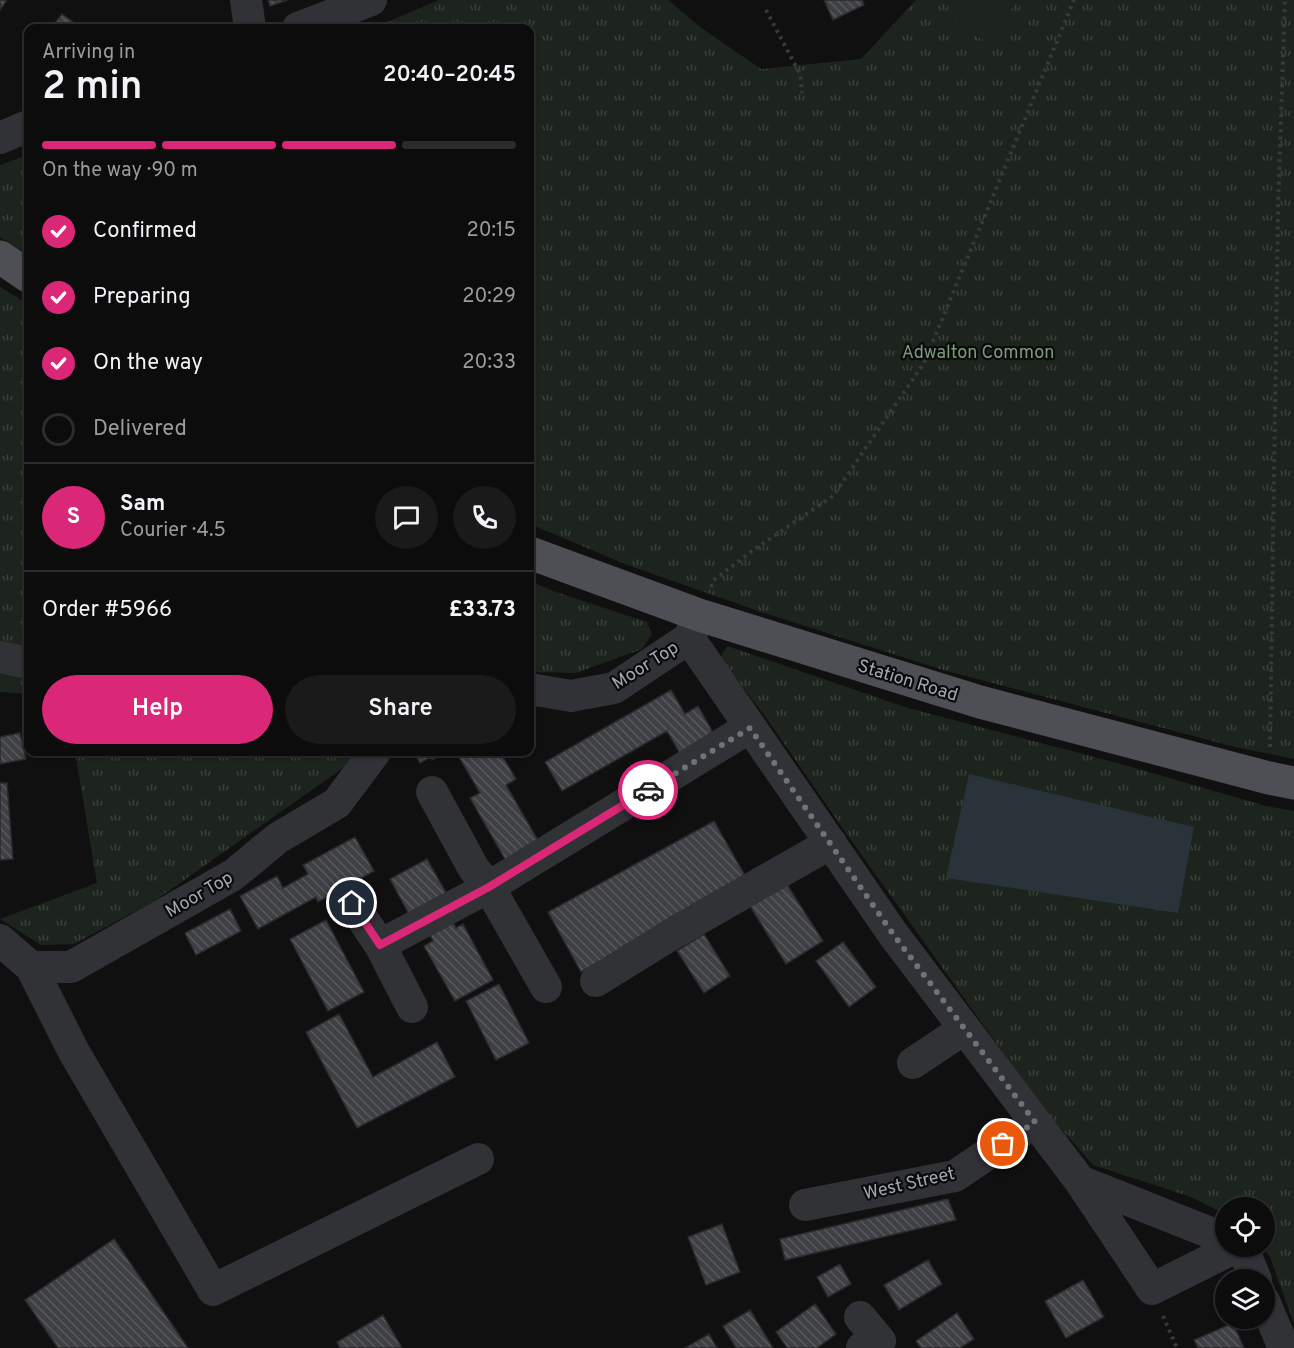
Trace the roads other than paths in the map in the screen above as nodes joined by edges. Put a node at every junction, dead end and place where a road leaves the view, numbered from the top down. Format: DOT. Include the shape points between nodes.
graph roads {
  1 [pos="246,0"];
  2 [pos="371,0"];
  3 [pos="249,24"];
  4 [pos="308,24"];
  5 [pos="24,128"];
  6 [pos="0,138"];
  7 [pos="0,257"];
  8 [pos="24,273"];
  9 [pos="534,555"];
  10 [pos="694,627"];
  11 [pos="0,657"];
  12 [pos="24,662"];
  13 [pos="534,690"];
  14 [pos="750,728"];
  15 [pos="372,756"];
  16 [pos="1282,780"];
  17 [pos="432,792"];
  18 [pos="831,843"];
  19 [pos="489,887"];
  20 [pos="352,903"];
  21 [pos="0,940"];
  22 [pos="380,945"];
  23 [pos="31,967"];
  24 [pos="596,981"];
  25 [pos="546,987"];
  26 [pos="412,1008"];
  27 [pos="964,1029"];
  28 [pos="913,1063"];
  29 [pos="1035,1122"];
  30 [pos="478,1159"];
  31 [pos="1080,1181"];
  32 [pos="805,1205"];
  33 [pos="1215,1235"];
  34 [pos="1218,1257"];
  35 [pos="860,1317"];
  36 [pos="1275,1327"];
  37 [pos="862,1348"];
  38 [pos="1284,1348"];
  1 -- 3 [label="street"];
  2 -- 4 [label="street"];
  5 -- 6 [label="street"];
  7 -- 8 [label="main road"];
  9 -- 10 [label="main road, Station Road"];
  10 -- 13 [label="street, Moor Top" via="614,688 571,696"];
  10 -- 14 [label="street"];
  10 -- 16 [label="main road, Station Road"];
  11 -- 12 [label="street"];
  14 -- 18 [label="street"];
  14 -- 19 [label="street"];
  15 -- 23 [label="street, Moor Top" via="337,803 279,838 233,875 71,967"];
  17 -- 19 [label="street" via="474,869"];
  18 -- 24 [label="street"];
  18 -- 27 [label="street"];
  19 -- 22 [label="street"];
  19 -- 25 [label="street"];
  20 -- 22 [label="street"];
  21 -- 23 [label="street"];
  22 -- 26 [label="street"];
  23 -- 30 [label="street" via="74,1052 213,1290"];
  27 -- 28 [label="street"];
  27 -- 29 [label="street"];
  29 -- 31 [label="street"];
  29 -- 32 [label="street, West Street" via="955,1176"];
  31 -- 33 [label="street"];
  31 -- 34 [label="street" via="1152,1290"];
  35 -- 37 [label="street" via="880,1341"];
  36 -- 38 [label="street"];
}
